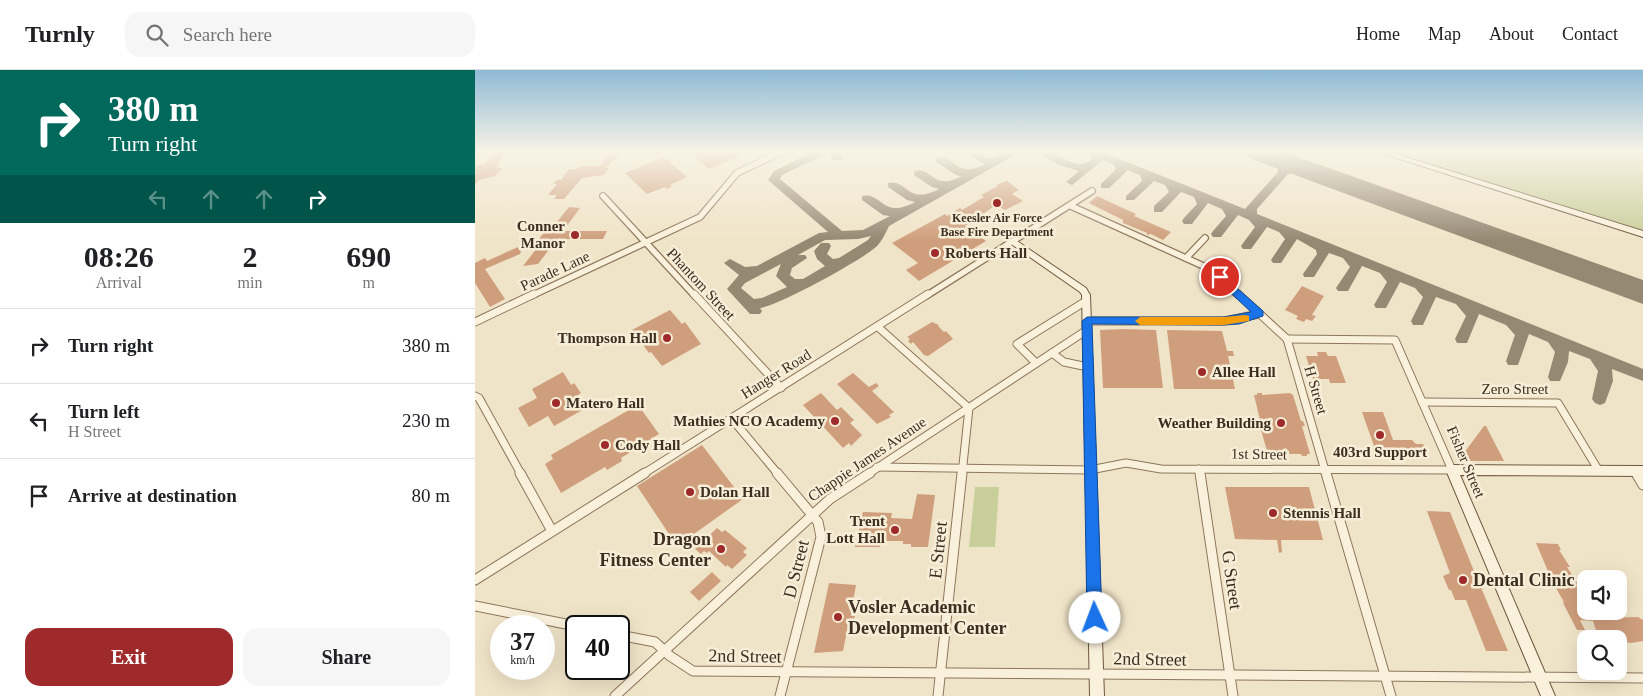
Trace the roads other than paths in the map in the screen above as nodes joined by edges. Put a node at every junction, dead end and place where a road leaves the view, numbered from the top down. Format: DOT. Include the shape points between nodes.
graph roads {
  1 [pos="730,181"];
  2 [pos="1475,181"];
  3 [pos="1092,192"];
  4 [pos="603,196"];
  5 [pos="1071,206"];
  6 [pos="1643,234"];
  7 [pos="1205,238"];
  8 [pos="645,242"];
  9 [pos="1014,242"];
  10 [pos="1186,258"];
  11 [pos="1086,301"];
  12 [pos="1259,314"];
  13 [pos="475,322"];
  14 [pos="1087,326"];
  15 [pos="878,327"];
  16 [pos="1287,339"];
  17 [pos="1052,353"];
  18 [pos="1037,363"];
  19 [pos="1088,367"];
  20 [pos="781,388"];
  21 [pos="475,396"];
  22 [pos="1422,402"];
  23 [pos="969,408"];
  24 [pos="732,418"];
  25 [pos="877,467"];
  26 [pos="963,468"];
  27 [pos="1199,469"];
  28 [pos="1090,470"];
  29 [pos="1325,470"];
  30 [pos="1452,470"];
  31 [pos="1599,471"];
  32 [pos="1639,471"];
  33 [pos="1643,484"];
  34 [pos="812,514"];
  35 [pos="552,531"];
  36 [pos="475,580"];
  37 [pos="475,606"];
  38 [pos="565,624"];
  39 [pos="630,637"];
  40 [pos="663,650"];
  41 [pos="786,673"];
  42 [pos="940,674"];
  43 [pos="1096,675"];
  44 [pos="1230,676"];
  45 [pos="1385,676"];
  46 [pos="1540,677"];
  47 [pos="1643,678"];
  48 [pos="615,696"];
  49 [pos="780,696"];
  50 [pos="938,696"];
  51 [pos="1097,696"];
  52 [pos="1233,696"];
  53 [pos="1391,696"];
  54 [pos="1549,696"];
  1 -- 8 [label="street, Parade Lane" via="700,217"];
  2 -- 6 [label="street"];
  3 -- 5 [label="street, Hanger Road"];
  4 -- 8 [label="street, Phantom Street"];
  5 -- 9 [label="street, Hanger Road"];
  5 -- 10 [label="street"];
  7 -- 10 [label="street"];
  8 -- 13 [label="street, Parade Lane"];
  8 -- 20 [label="street, Phantom Street"];
  9 -- 11 [label="street" via="1083,290"];
  9 -- 15 [label="street, Hanger Road"];
  10 -- 12 [label="street" via="1210,269"];
  11 -- 14 [label="street"];
  11 -- 18 [label="street" via="1017,344"];
  12 -- 14 [label="street" via="1239,320"];
  12 -- 16 [label="street"];
  14 -- 17 [label="street, Chappie James Avenue"];
  14 -- 19 [label="street"];
  15 -- 20 [label="street, Hanger Road"];
  15 -- 23 [label="street"];
  16 -- 22 [label="street, Fisher Street" via="1395,340"];
  16 -- 29 [label="street, H Street"];
  17 -- 18 [label="street, Chappie James Avenue"];
  17 -- 19 [label="street" via="1064,362"];
  18 -- 23 [label="street, Chappie James Avenue"];
  19 -- 28 [label="street"];
  20 -- 24 [label="street, Hanger Road"];
  21 -- 35 [label="street"];
  22 -- 30 [label="street, Fisher Street"];
  22 -- 31 [label="street, Zero Street" via="1558,403"];
  23 -- 25 [label="street, Chappie James Avenue"];
  23 -- 26 [label="street, E Street"];
  24 -- 34 [label="street, D Street"];
  24 -- 35 [label="street, Hanger Road"];
  25 -- 26 [label="street, 1st Street"];
  25 -- 34 [label="street, Chappie James Avenue"];
  26 -- 28 [label="street, 1st Street"];
  26 -- 42 [label="street, E Street"];
  27 -- 28 [label="street, 1st Street" via="1154,469 1126,463"];
  27 -- 29 [label="street, 1st Street"];
  27 -- 44 [label="street, G Street"];
  28 -- 43 [label="street"];
  29 -- 30 [label="street, 1st Street"];
  29 -- 45 [label="street, H Street"];
  30 -- 31 [label="street, 1st Street"];
  30 -- 46 [label="street, Fisher Street"];
  31 -- 32 [label="street, 1st Street"];
  32 -- 33 [label="street"];
  34 -- 40 [label="street, Chappie James Avenue"];
  34 -- 41 [label="street, D Street" via="821,528 821,537"];
  35 -- 36 [label="street, Hanger Road"];
  37 -- 38 [label="street"];
  39 -- 40 [label="street, 2nd Street" via="655,642"];
  40 -- 41 [label="street, 2nd Street" via="693,671"];
  40 -- 48 [label="street, Chappie James Avenue"];
  41 -- 42 [label="street, 2nd Street"];
  41 -- 49 [label="street, D Street"];
  42 -- 43 [label="street, 2nd Street"];
  42 -- 50 [label="street, E Street"];
  43 -- 44 [label="street, 2nd Street"];
  43 -- 51 [label="street"];
  44 -- 45 [label="street, 2nd Street"];
  44 -- 52 [label="street, G Street"];
  45 -- 46 [label="street, 2nd Street"];
  45 -- 53 [label="street, H Street"];
  46 -- 47 [label="street, 2nd Street"];
  46 -- 54 [label="street, Fisher Street"];
}
